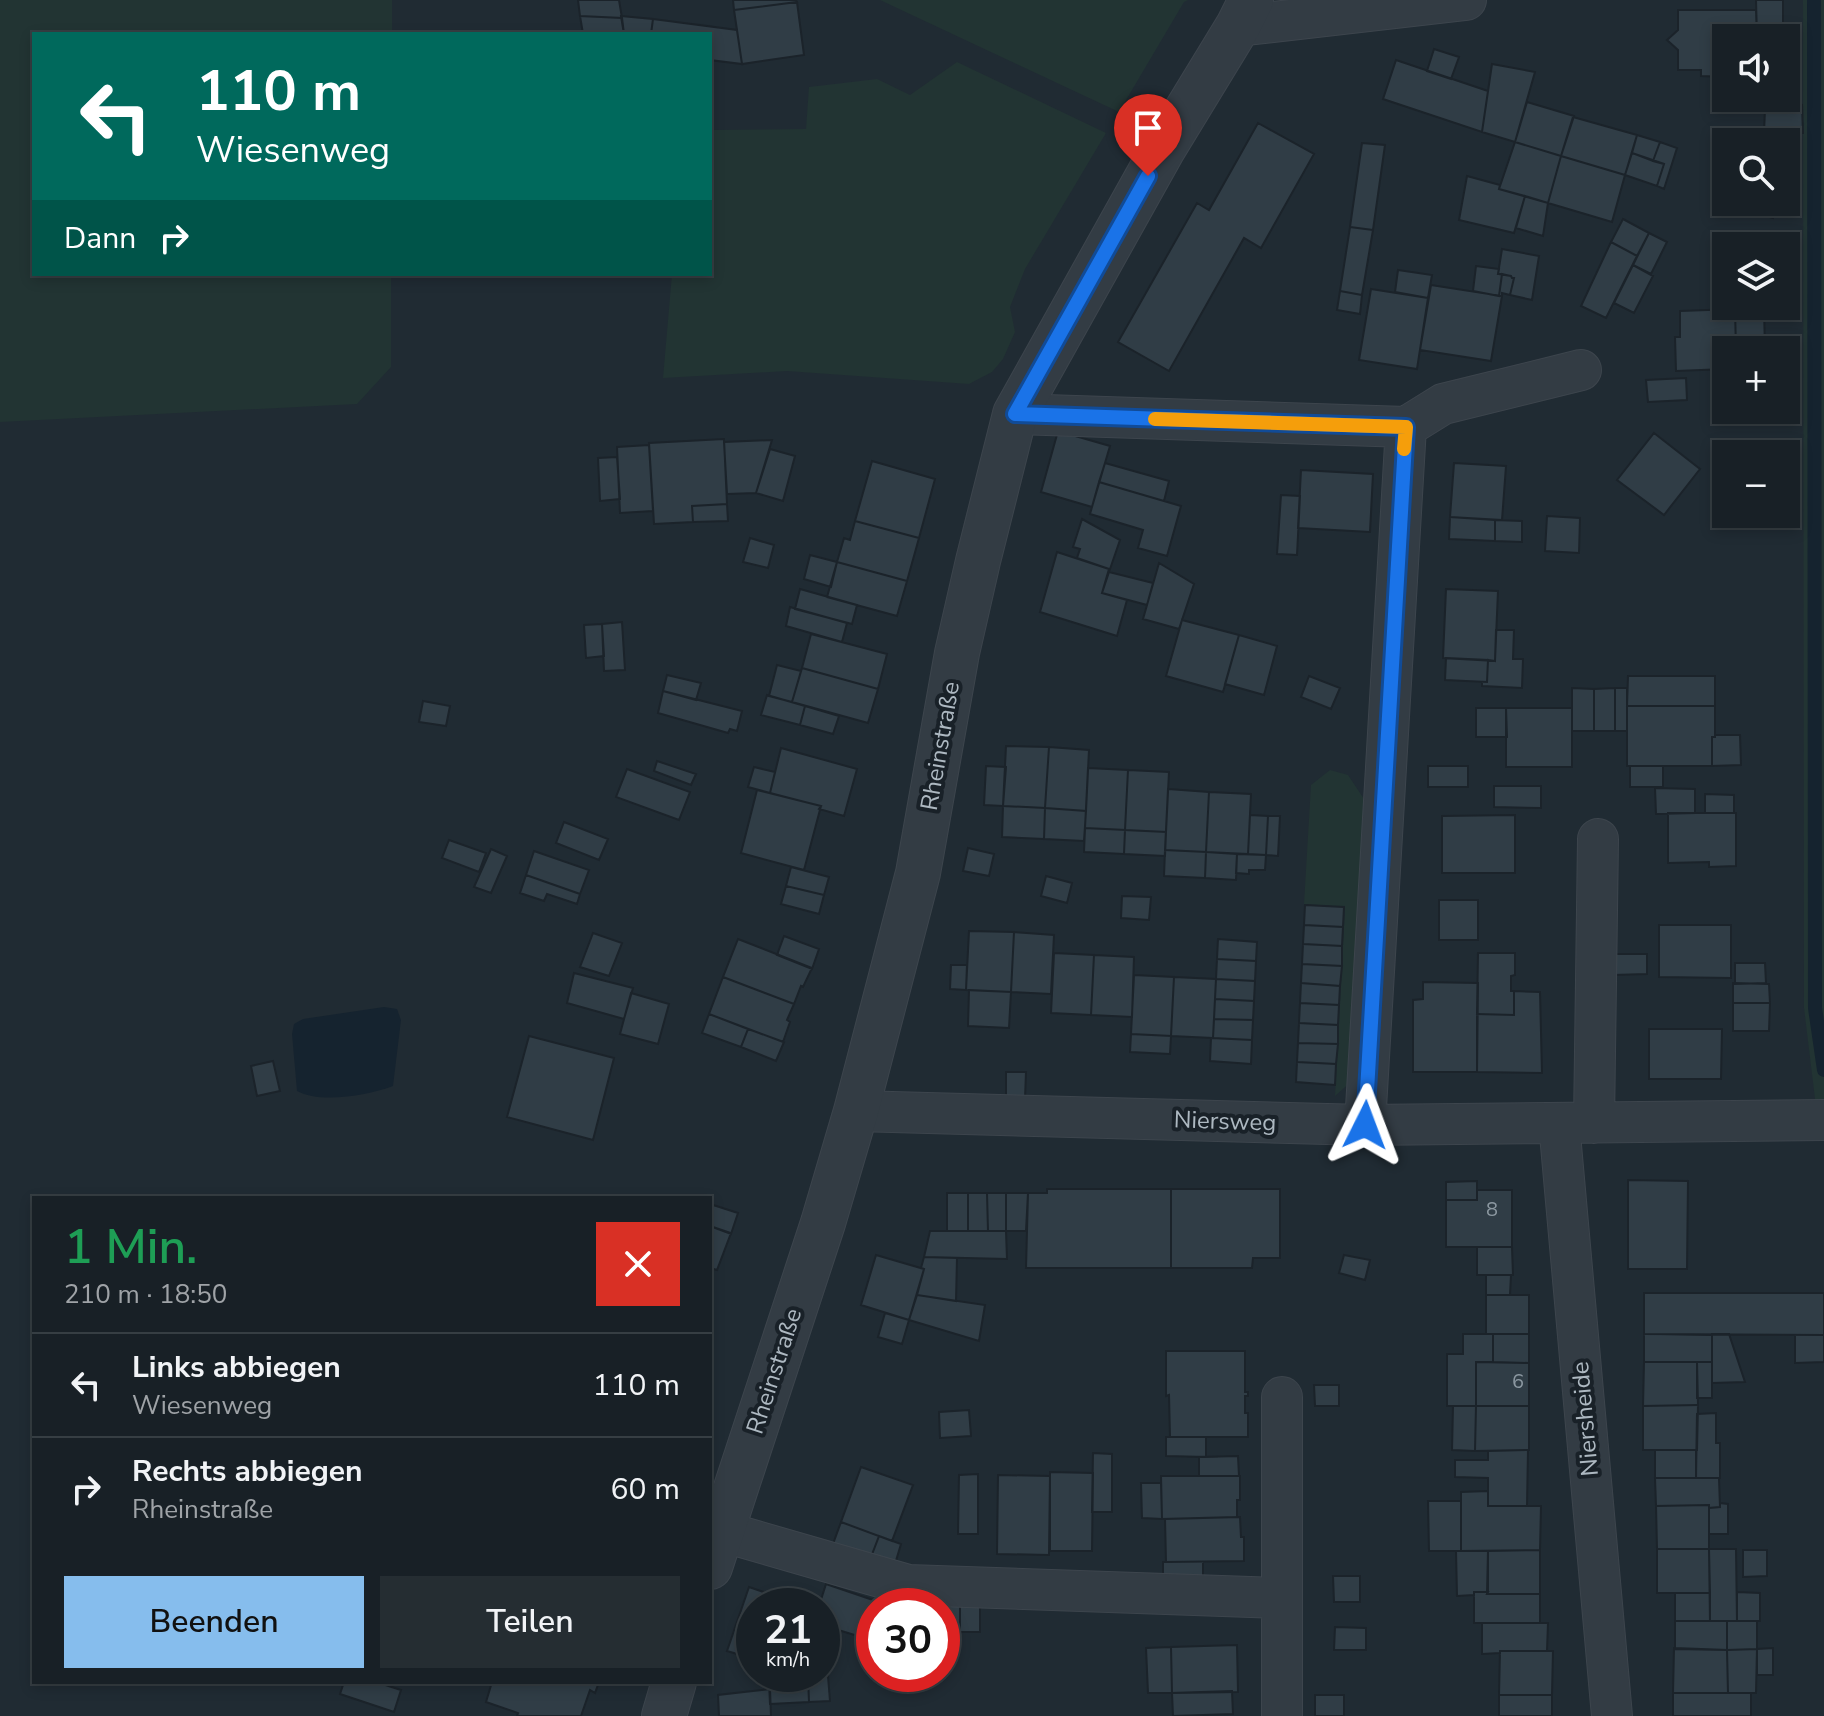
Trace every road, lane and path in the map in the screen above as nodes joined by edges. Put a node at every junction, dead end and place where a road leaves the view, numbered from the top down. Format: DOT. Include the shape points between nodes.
graph roads {
  1 [pos="1466,0"];
  2 [pos="1244,13"];
  3 [pos="1581,370"];
  4 [pos="1015,414"];
  5 [pos="1406,427"];
  6 [pos="1598,839"];
  7 [pos="856,1111"];
  8 [pos="1824,1120"];
  9 [pos="1577,1123"];
  10 [pos="1365,1125"];
  11 [pos="1282,1397"];
  12 [pos="716,1549"];
  13 [pos="1282,1598"];
  14 [pos="1282,1716"];
  15 [pos="1612,1716"];
  1 -- 2 [label="street"];
  2 -- 4 [label="street, Rheinstraße"];
  3 -- 5 [label="street" via="1443,404"];
  4 -- 5 [label="street"];
  4 -- 7 [label="street, Rheinstraße" via="957,653 918,873"];
  5 -- 10 [label="street"];
  6 -- 9 [label="street"];
  7 -- 10 [label="street, Niersweg"];
  7 -- 12 [label="street, Rheinstraße"];
  8 -- 9 [label="street, Niersweg"];
  9 -- 10 [label="street, Niersweg"];
  9 -- 15 [label="street, Niersheide"];
  11 -- 13 [label="street"];
  12 -- 13 [label="street, Rheinstraße" via="908,1585"];
  13 -- 14 [label="street"];
}
